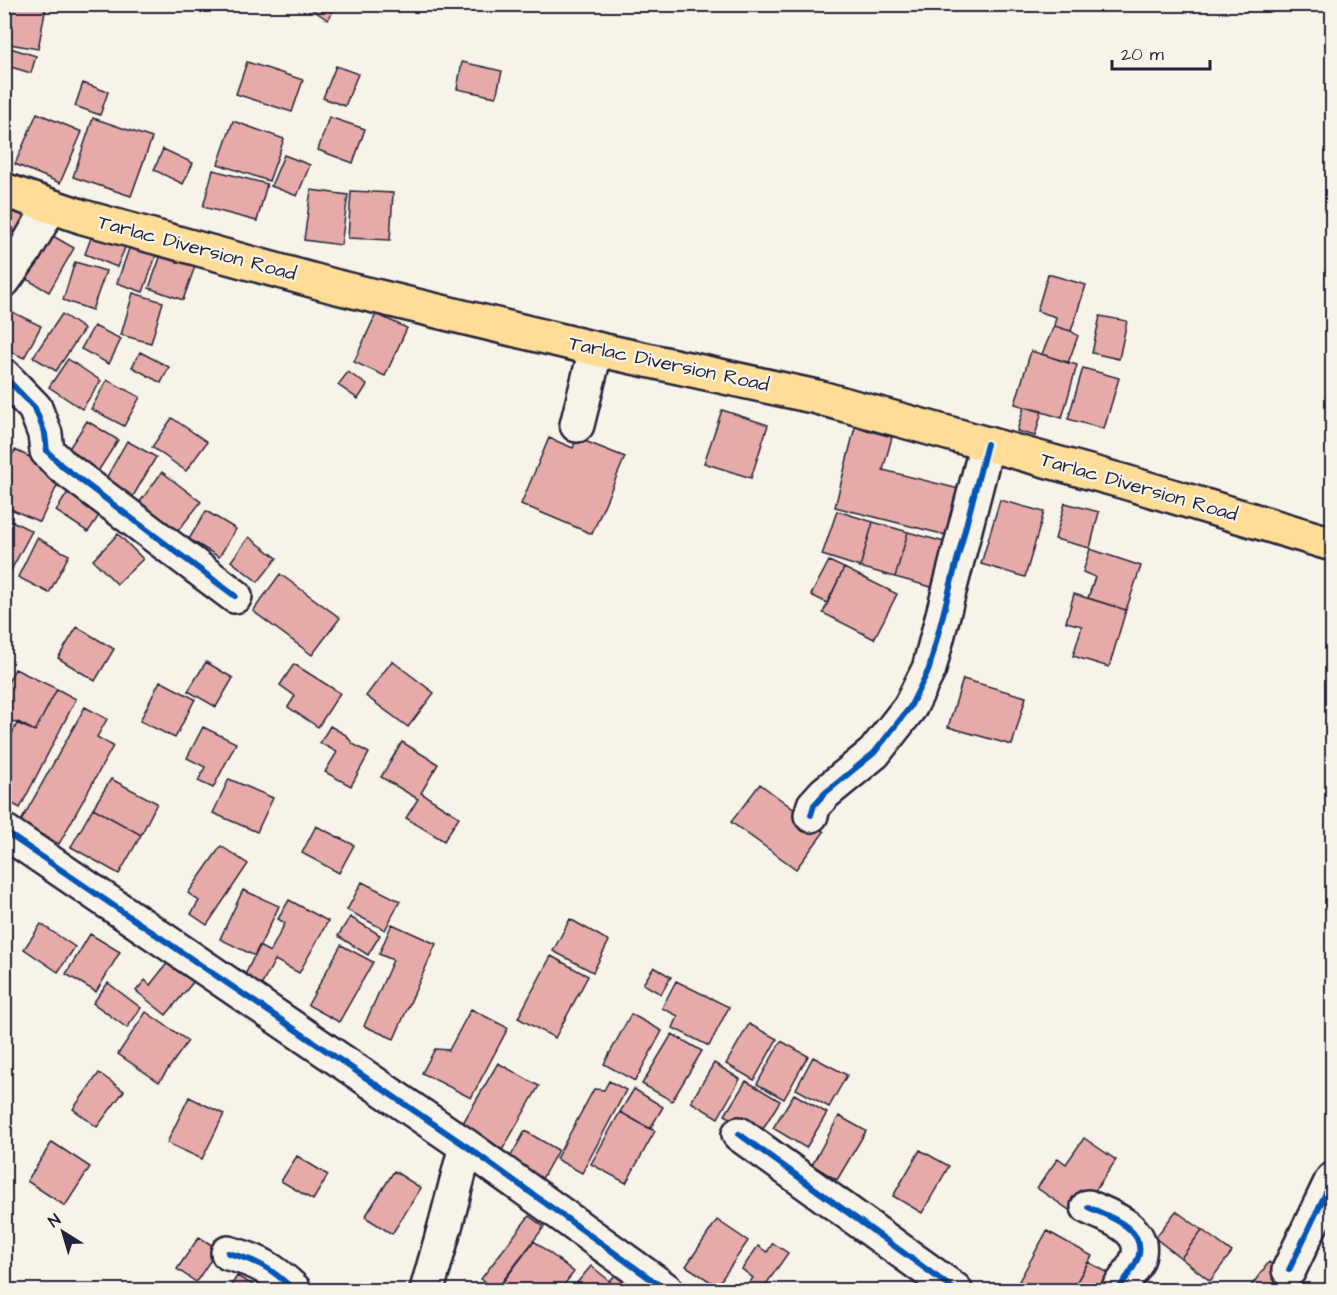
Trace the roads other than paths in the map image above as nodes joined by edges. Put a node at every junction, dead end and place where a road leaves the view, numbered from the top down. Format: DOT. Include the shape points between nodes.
graph roads {
  1 [pos="4,190"];
  2 [pos="50,207"];
  3 [pos="4,280"];
  4 [pos="596,350"];
  5 [pos="4,376"];
  6 [pos="577,425"];
  7 [pos="987,444"];
  8 [pos="1332,544"];
  9 [pos="235,596"];
  10 [pos="811,815"];
  11 [pos="4,831"];
  12 [pos="739,1134"];
  13 [pos="466,1146"];
  14 [pos="1332,1180"];
  15 [pos="1088,1207"];
  16 [pos="228,1253"];
  17 [pos="1289,1270"];
  18 [pos="294,1290"];
  19 [pos="426,1290"];
  20 [pos="666,1290"];
  21 [pos="956,1290"];
  22 [pos="1118,1290"];
  1 -- 2 [label="main road, Tarlac Diversion Road"];
  2 -- 3 [label="street"];
  2 -- 4 [label="main road, Tarlac Diversion Road" via="337,287"];
  4 -- 6 [label="street"];
  4 -- 7 [label="main road, Tarlac Diversion Road" via="817,397"];
  5 -- 9 [label="street" via="34,408 48,451 62,466"];
  7 -- 8 [label="main road, Tarlac Diversion Road"];
  7 -- 10 [label="street" via="924,678 910,707 874,753 825,793"];
  11 -- 13 [label="street"];
  12 -- 21 [label="street"];
  13 -- 19 [label="street"];
  13 -- 20 [label="street"];
  14 -- 17 [label="street"];
  15 -- 22 [label="street" via="1135,1233 1140,1244 1139,1256"];
  16 -- 18 [label="street" via="257,1261"];
}
